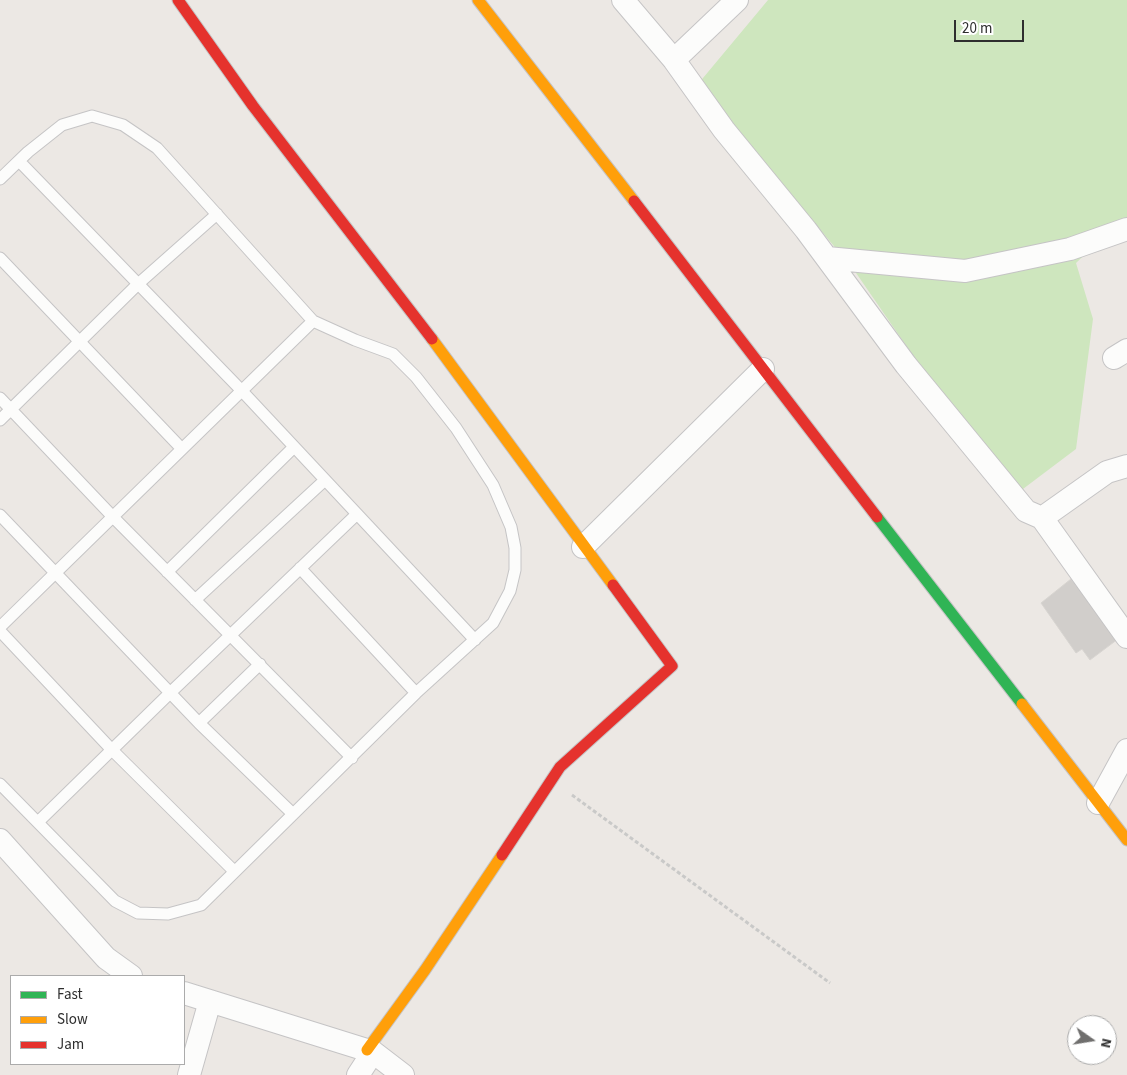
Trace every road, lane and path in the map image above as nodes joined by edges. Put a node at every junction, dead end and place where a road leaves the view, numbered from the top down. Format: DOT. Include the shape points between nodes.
graph roads {
  1 [pos="178,0"];
  2 [pos="478,0"];
  3 [pos="623,0"];
  4 [pos="737,0"];
  5 [pos="674,60"];
  6 [pos="19,161"];
  7 [pos="0,179"];
  8 [pos="217,214"];
  9 [pos="1127,229"];
  10 [pos="0,258"];
  11 [pos="827,258"];
  12 [pos="138,284"];
  13 [pos="313,321"];
  14 [pos="80,341"];
  15 [pos="763,369"];
  16 [pos="242,391"];
  17 [pos="0,398"];
  18 [pos="11,409"];
  19 [pos="0,420"];
  20 [pos="294,447"];
  21 [pos="182,449"];
  22 [pos="1126,468"];
  23 [pos="325,480"];
  24 [pos="357,514"];
  25 [pos="0,515"];
  26 [pos="113,517"];
  27 [pos="1042,518"];
  28 [pos="584,547"];
  29 [pos="300,568"];
  30 [pos="167,572"];
  31 [pos="56,573"];
  32 [pos="195,600"];
  33 [pos="0,629"];
  34 [pos="230,635"];
  35 [pos="1127,636"];
  36 [pos="475,640"];
  37 [pos="260,664"];
  38 [pos="171,692"];
  39 [pos="416,693"];
  40 [pos="199,723"];
  41 [pos="112,750"];
  42 [pos="1126,753"];
  43 [pos="352,758"];
  44 [pos="551,780"];
  45 [pos="0,784"];
  46 [pos="1098,803"];
  47 [pos="293,814"];
  48 [pos="38,822"];
  49 [pos="1127,840"];
  50 [pos="1,845"];
  51 [pos="234,871"];
  52 [pos="131,975"];
  53 [pos="830,984"];
  54 [pos="185,993"];
  55 [pos="210,1001"];
  56 [pos="370,1052"];
  57 [pos="189,1075"];
  58 [pos="358,1075"];
  59 [pos="403,1075"];
  1 -- 28 [label="street" via="253,106 462,379"];
  2 -- 15 [label="street"];
  3 -- 5 [label="street"];
  4 -- 5 [label="street"];
  5 -- 11 [label="street" via="724,130"];
  6 -- 7 [label="lane"];
  6 -- 8 [label="lane" via="62,125 92,116 123,125 156,148"];
  6 -- 12 [label="lane"];
  8 -- 12 [label="lane"];
  8 -- 13 [label="lane"];
  9 -- 11 [label="street" via="1070,249 965,271"];
  10 -- 14 [label="lane"];
  11 -- 27 [label="street" via="906,365 1026,511"];
  12 -- 14 [label="lane"];
  12 -- 16 [label="lane"];
  13 -- 16 [label="lane"];
  13 -- 36 [label="lane" via="393,354 416,377 456,428 493,485 511,527 515,548 514,570 510,591 494,623"];
  14 -- 18 [label="lane"];
  14 -- 21 [label="lane"];
  15 -- 28 [label="street"];
  15 -- 46 [label="street"];
  16 -- 20 [label="lane"];
  16 -- 21 [label="lane"];
  17 -- 18 [label="lane"];
  18 -- 19 [label="lane"];
  18 -- 26 [label="lane"];
  20 -- 23 [label="lane"];
  20 -- 30 [label="lane"];
  21 -- 26 [label="lane"];
  22 -- 27 [label="street" via="1107,472"];
  23 -- 24 [label="lane"];
  23 -- 32 [label="lane"];
  24 -- 29 [label="lane"];
  24 -- 36 [label="lane"];
  25 -- 31 [label="lane"];
  26 -- 30 [label="lane"];
  26 -- 31 [label="lane"];
  27 -- 35 [label="street"];
  28 -- 44 [label="street" via="672,666 560,767"];
  29 -- 34 [label="lane"];
  29 -- 39 [label="lane"];
  30 -- 32 [label="lane"];
  31 -- 33 [label="lane"];
  31 -- 38 [label="lane"];
  32 -- 34 [label="lane"];
  33 -- 41 [label="lane"];
  34 -- 37 [label="lane"];
  34 -- 38 [label="lane"];
  36 -- 39 [label="lane"];
  37 -- 40 [label="lane"];
  37 -- 43 [label="lane"];
  38 -- 40 [label="lane"];
  38 -- 41 [label="lane"];
  39 -- 43 [label="lane"];
  40 -- 47 [label="lane"];
  41 -- 48 [label="lane"];
  41 -- 51 [label="lane"];
  42 -- 46 [label="street"];
  43 -- 47 [label="lane"];
  44 -- 53 [label="path"];
  44 -- 56 [label="street"];
  45 -- 48 [label="lane"];
  46 -- 49 [label="street"];
  47 -- 51 [label="lane"];
  48 -- 51 [label="lane" via="115,902 138,913 168,914 201,905"];
  50 -- 52 [label="street" via="106,958"];
  54 -- 55 [label="street"];
  55 -- 56 [label="street"];
  55 -- 57 [label="street"];
  56 -- 58 [label="street"];
  56 -- 59 [label="street"];
}
